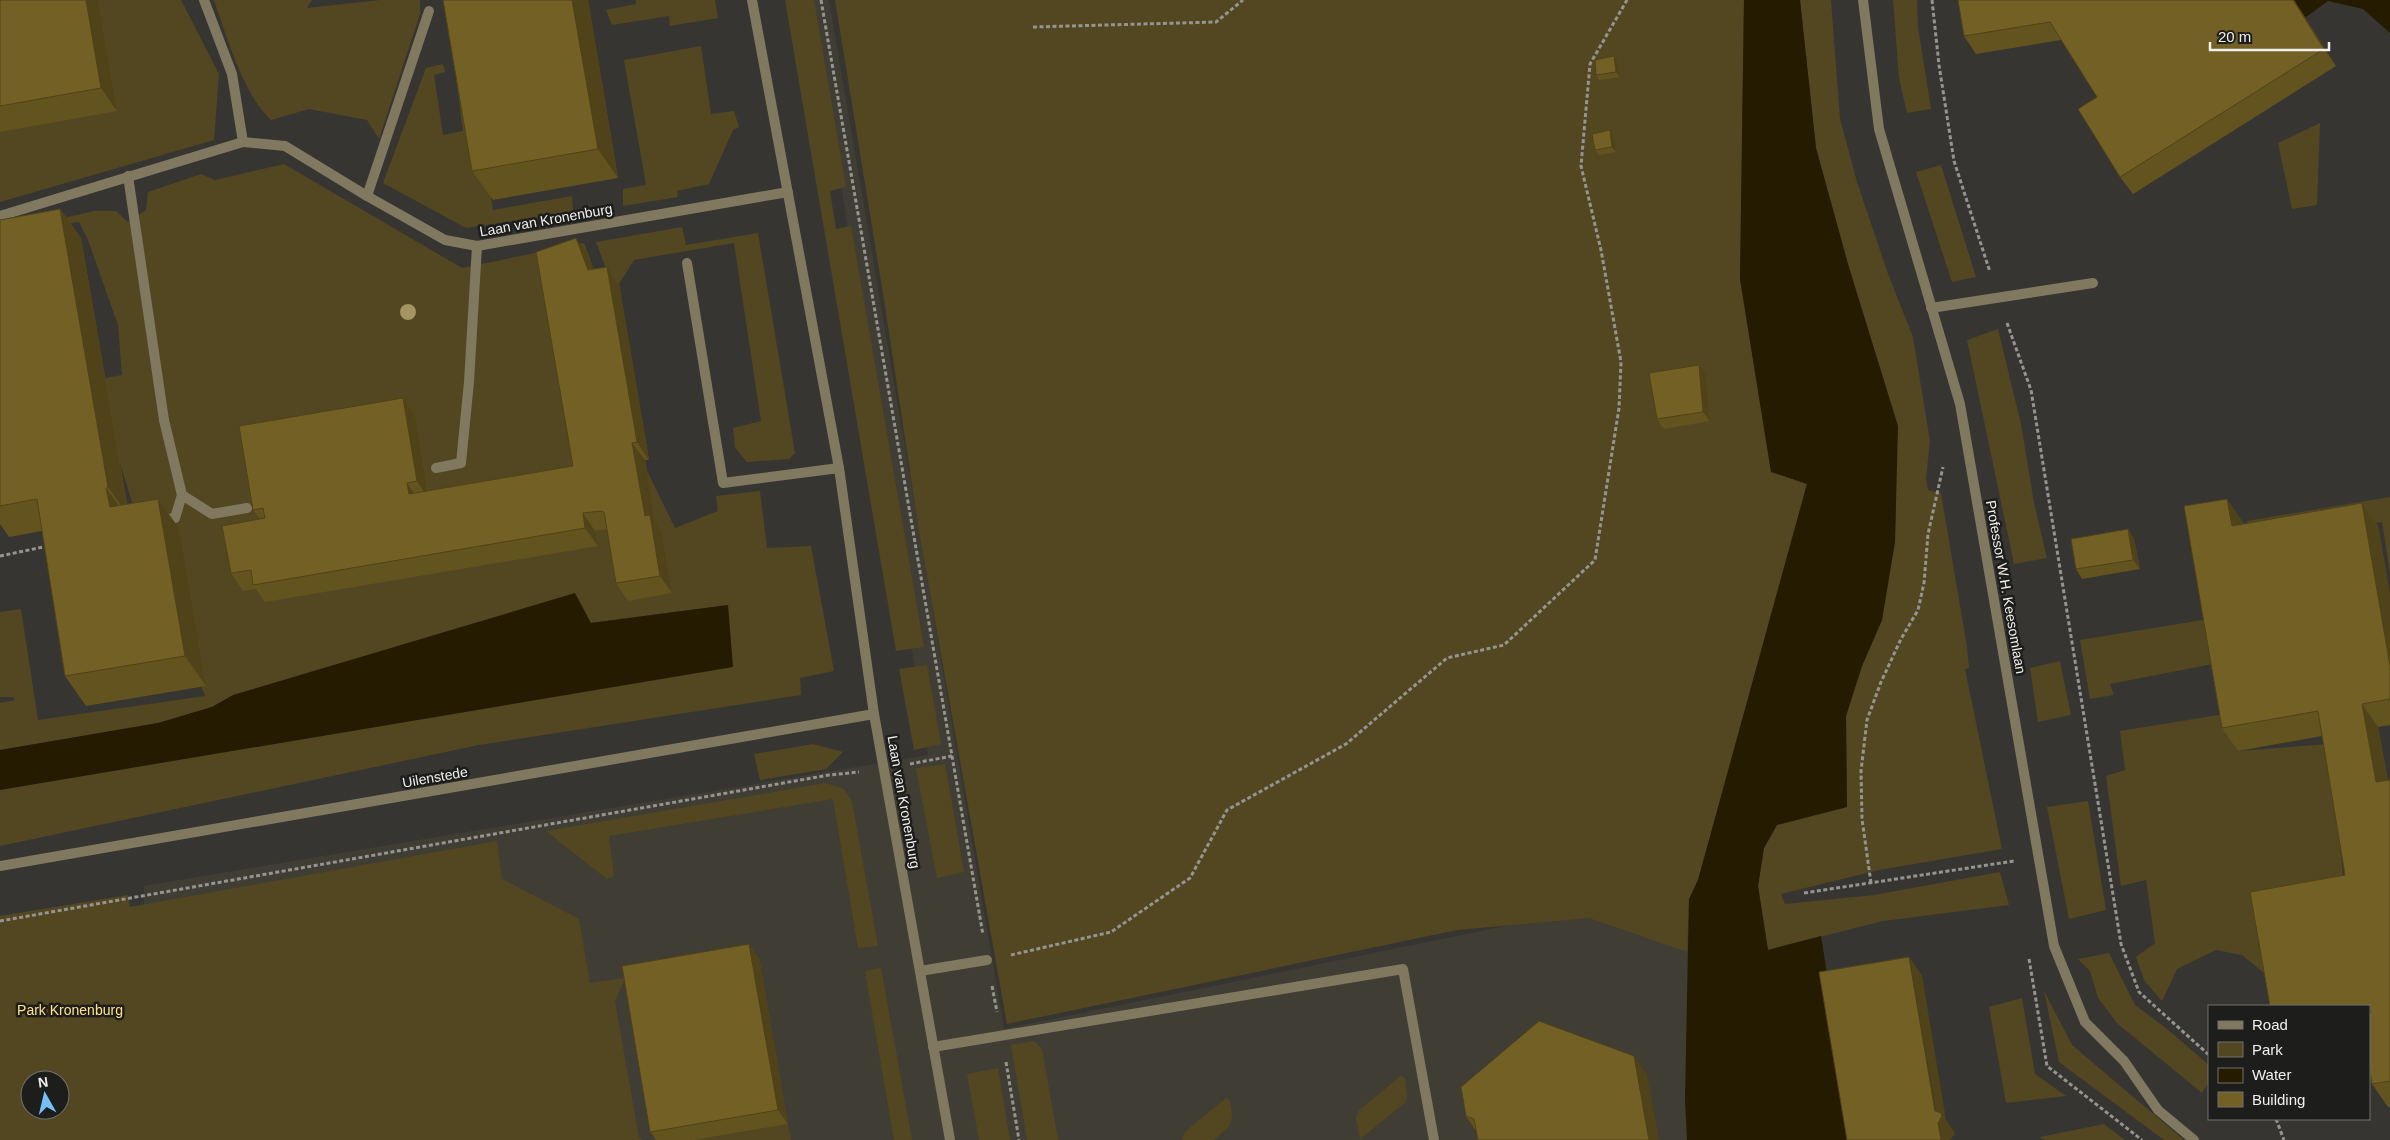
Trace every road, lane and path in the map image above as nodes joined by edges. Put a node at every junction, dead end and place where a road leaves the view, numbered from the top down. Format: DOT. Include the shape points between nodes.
graph roads {
  1 [pos="204,0"];
  2 [pos="752,0"];
  3 [pos="821,0"];
  4 [pos="1244,0"];
  5 [pos="1627,0"];
  6 [pos="1863,0"];
  7 [pos="1932,0"];
  8 [pos="430,11"];
  9 [pos="1033,27"];
  10 [pos="242,142"];
  11 [pos="128,176"];
  12 [pos="788,192"];
  13 [pos="367,196"];
  14 [pos="0,216"];
  15 [pos="477,246"];
  16 [pos="687,264"];
  17 [pos="2093,283"];
  18 [pos="1998,298"];
  19 [pos="1931,308"];
  20 [pos="1944,464"];
  21 [pos="436,468"];
  22 [pos="839,468"];
  23 [pos="182,495"];
  24 [pos="247,508"];
  25 [pos="152,522"];
  26 [pos="53,543"];
  27 [pos="0,556"];
  28 [pos="874,714"];
  29 [pos="952,756"];
  30 [pos="884,769"];
  31 [pos="2039,856"];
  32 [pos="0,866"];
  33 [pos="1871,883"];
  34 [pos="1804,893"];
  35 [pos="0,921"];
  36 [pos="987,960"];
  37 [pos="920,971"];
  38 [pos="1001,1035"];
  39 [pos="933,1047"];
  40 [pos="2208,1054"];
  41 [pos="2276,1120"];
  42 [pos="950,1140"];
  43 [pos="1019,1140"];
  44 [pos="1434,1140"];
  45 [pos="2194,1140"];
  46 [pos="2284,1140"];
  1 -- 10 [label="street" via="232,74"];
  2 -- 12 [label="street, Laan van Kronenburg"];
  3 -- 29 [label="path"];
  4 -- 9 [label="path" via="1216,22"];
  5 -- 36 [label="path" via="1590,64 1581,166 1601,250 1621,362 1620,408 1595,560 1504,645 1447,658 1346,744 1226,810 1190,878 1111,932"];
  6 -- 19 [label="street, Professor W.H. Keesomlaan" via="1878,129"];
  7 -- 18 [label="path" via="1954,161"];
  8 -- 13 [label="street"];
  10 -- 11 [label="street"];
  10 -- 13 [label="street, Laan van Kronenburg" via="285,146"];
  11 -- 14 [label="street"];
  11 -- 23 [label="street" via="164,420"];
  12 -- 15 [label="street, Laan van Kronenburg"];
  12 -- 22 [label="street, Laan van Kronenburg"];
  13 -- 15 [label="street, Laan van Kronenburg" via="445,240"];
  15 -- 21 [label="street" via="461,463"];
  16 -- 22 [label="street" via="723,483"];
  17 -- 18 [label="street"];
  18 -- 19 [label="street"];
  18 -- 40 [label="path" via="2030,390 2122,944 2139,992"];
  19 -- 31 [label="street, Professor W.H. Keesomlaan" via="1960,404"];
  20 -- 33 [label="path" via="1928,534 1918,610 1881,682 1868,720 1862,771 1862,819"];
  22 -- 28 [label="street, Laan van Kronenburg"];
  23 -- 24 [label="street" via="212,514"];
  23 -- 25 [label="street" via="175,518"];
  26 -- 27 [label="path" via="47,548"];
  28 -- 30 [label="street, Laan van Kronenburg"];
  28 -- 32 [label="street, Uilenstede"];
  29 -- 30 [label="path"];
  29 -- 36 [label="path"];
  30 -- 35 [label="path" via="829,775"];
  30 -- 37 [label="street, Laan van Kronenburg"];
  31 -- 33 [label="path"];
  31 -- 45 [label="street, Professor W.H. Keesomlaan" via="2054,946 2085,1022 2124,1061 2158,1110"];
  33 -- 34 [label="path"];
  36 -- 37 [label="street"];
  36 -- 38 [label="path"];
  37 -- 39 [label="street, Laan van Kronenburg"];
  38 -- 39 [label="street"];
  38 -- 43 [label="path"];
  38 -- 44 [label="street" via="1403,968"];
  39 -- 42 [label="street, Laan van Kronenburg"];
  41 -- 46 [label="path"];
}
